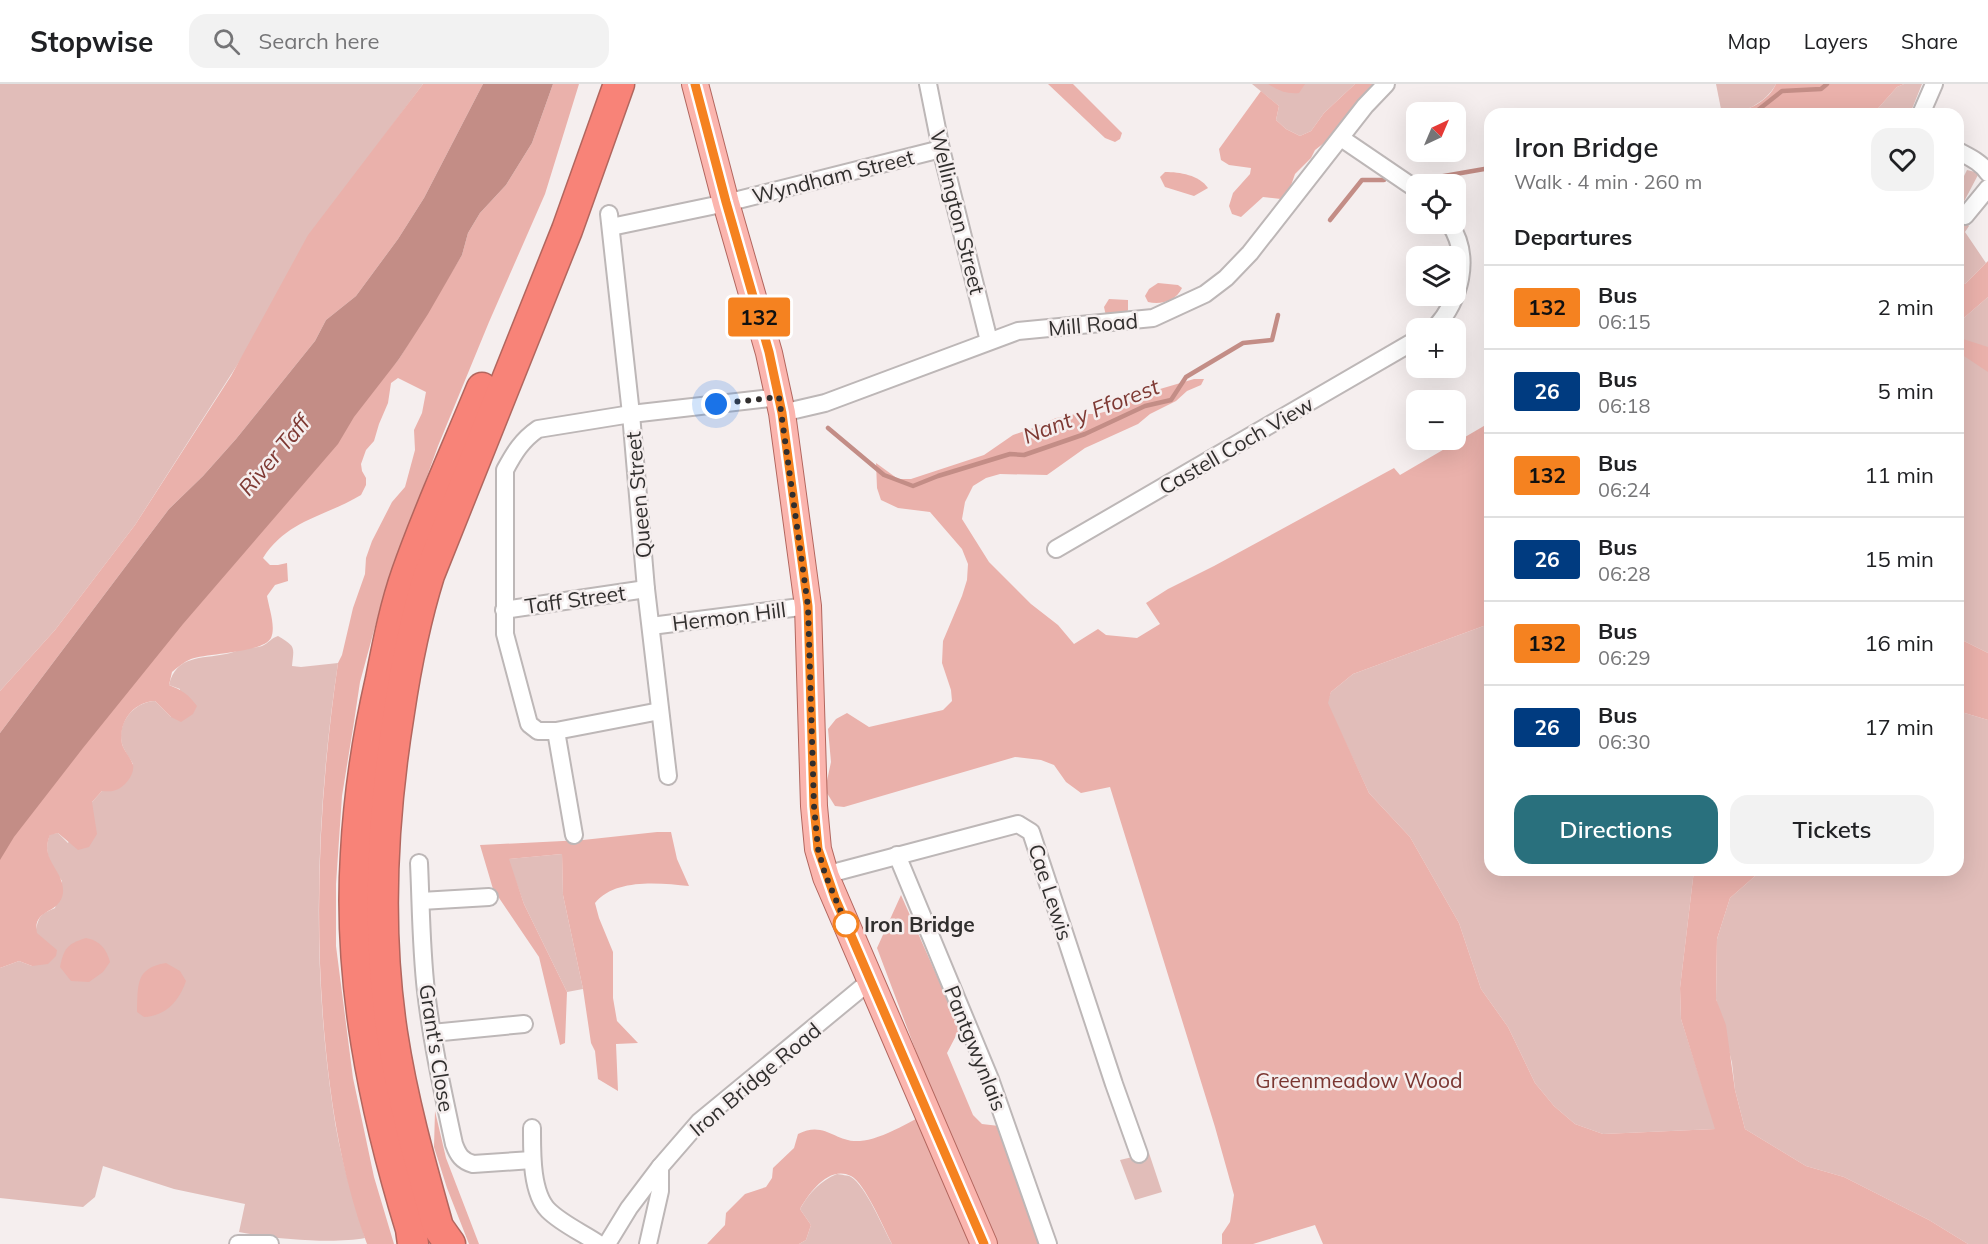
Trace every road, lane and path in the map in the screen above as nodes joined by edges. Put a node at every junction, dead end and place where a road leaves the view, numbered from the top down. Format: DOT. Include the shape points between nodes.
graph roads {
  1 [pos="598,84"];
  2 [pos="619,84"];
  3 [pos="695,84"];
  4 [pos="928,84"];
  5 [pos="1386,84"];
  6 [pos="1934,84"];
  7 [pos="1923,108"];
  8 [pos="1341,138"];
  9 [pos="941,149"];
  10 [pos="1964,154"];
  11 [pos="1988,173"];
  12 [pos="1406,182"];
  13 [pos="1988,188"];
  14 [pos="726,202"];
  15 [pos="1965,216"];
  16 [pos="610,220"];
  17 [pos="1455,234"];
  18 [pos="1442,318"];
  19 [pos="989,340"];
  20 [pos="1406,346"];
  21 [pos="781,405"];
  22 [pos="631,414"];
  23 [pos="1056,549"];
  24 [pos="646,589"];
  25 [pos="808,606"];
  26 [pos="504,610"];
  27 [pos="651,626"];
  28 [pos="660,711"];
  29 [pos="556,731"];
  30 [pos="668,776"];
  31 [pos="574,835"];
  32 [pos="897,855"];
  33 [pos="419,863"];
  34 [pos="825,874"];
  35 [pos="489,897"];
  36 [pos="421,901"];
  37 [pos="870,981"];
  38 [pos="524,1024"];
  39 [pos="432,1033"];
  40 [pos="532,1128"];
  41 [pos="1139,1154"];
  42 [pos="532,1160"];
  43 [pos="660,1167"];
  44 [pos="429,1239"];
  45 [pos="238,1244"];
  46 [pos="270,1244"];
  47 [pos="599,1244"];
  48 [pos="607,1244"];
  49 [pos="648,1244"];
  50 [pos="984,1244"];
  51 [pos="1048,1244"];
  1 -- 44 [label="highway" via="556,202 406,574 372,719 356,855 362,1016 381,1121"];
  2 -- 44 [label="highway" via="567,230 429,574 416,617 395,733 386,803 385,965 392,1031"];
  3 -- 14 [label="main road"];
  4 -- 9 [label="street, Wellington Street"];
  5 -- 8 [label="street, Mill Road"];
  6 -- 7 [label="street"];
  8 -- 12 [label="street"];
  8 -- 19 [label="street, Mill Road" via="1250,254 1204,294 1153,318 1018,331"];
  9 -- 14 [label="street, Wyndham Street"];
  9 -- 19 [label="street, Wellington Street"];
  10 -- 11 [label="street"];
  13 -- 15 [label="street"];
  14 -- 16 [label="street, Wyndham Street"];
  14 -- 21 [label="main road"];
  16 -- 22 [label="street, Queen Street"];
  17 -- 18 [label="street" via="1461,248 1459,285 1453,304"];
  19 -- 21 [label="street, Mill Road" via="825,403"];
  20 -- 23 [label="street, Castell Coch View"];
  21 -- 22 [label="street, Mill Road"];
  21 -- 25 [label="main road"];
  22 -- 24 [label="street, Queen Street"];
  22 -- 26 [label="street, Mill Road" via="538,429 514,452 505,470"];
  24 -- 26 [label="street, Taff Street"];
  24 -- 27 [label="street, Queen Street"];
  25 -- 27 [label="street, Hermon Hill"];
  25 -- 34 [label="main road" via="814,806"];
  26 -- 29 [label="street, Mill Road" via="505,634 529,724 538,731"];
  27 -- 28 [label="street, Queen Street"];
  28 -- 29 [label="street"];
  28 -- 30 [label="street, Queen Street"];
  29 -- 31 [label="street"];
  32 -- 34 [label="street, Cae Lewis"];
  32 -- 41 [label="street, Cae Lewis" via="1018,824 1031,832"];
  32 -- 51 [label="street, Pantgwynlais" via="990,1079"];
  33 -- 36 [label="street, Grant's Close"];
  34 -- 37 [label="main road"];
  35 -- 36 [label="street"];
  36 -- 39 [label="street, Grant's Close"];
  37 -- 43 [label="street, Iron Bridge Road" via="699,1122"];
  37 -- 50 [label="main road"];
  38 -- 39 [label="street"];
  39 -- 42 [label="street, Grant's Close" via="459,1155 473,1164"];
  40 -- 42 [label="street"];
  42 -- 47 [label="street" via="545,1206"];
  43 -- 48 [label="street, Iron Bridge Road" via="628,1208"];
  43 -- 49 [label="street" via="660,1191"];
  45 -- 46 [label="street"];
}
